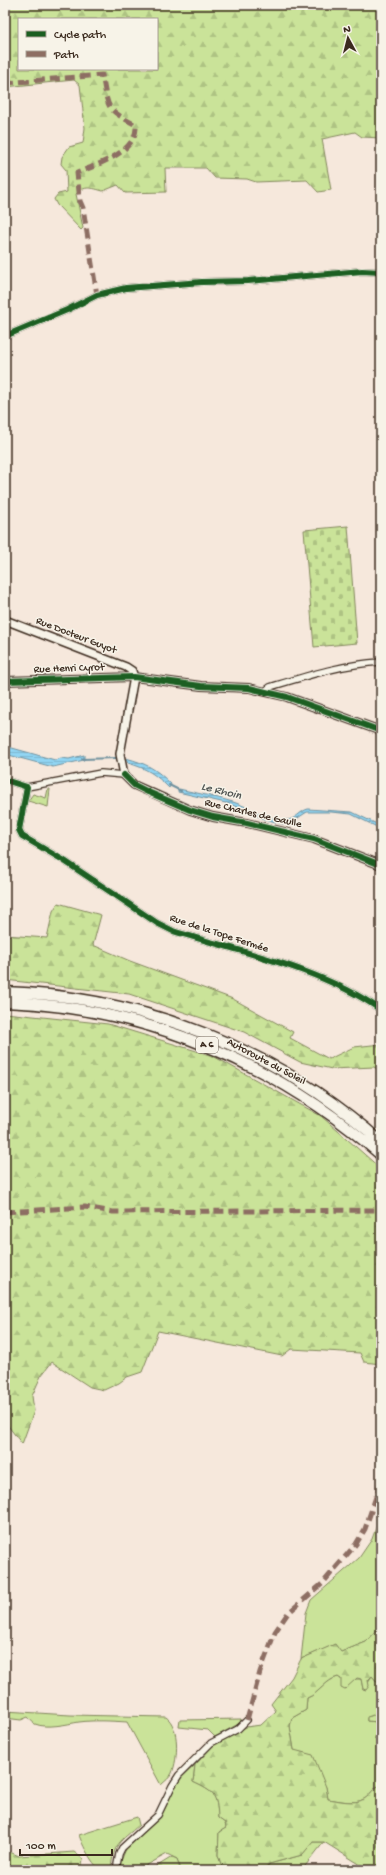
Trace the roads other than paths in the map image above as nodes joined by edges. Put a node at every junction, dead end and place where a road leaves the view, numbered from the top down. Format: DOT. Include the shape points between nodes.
graph roads {
  1 [pos="381,272"];
  2 [pos="5,336"];
  3 [pos="5,620"];
  4 [pos="381,662"];
  5 [pos="134,677"];
  6 [pos="5,681"];
  7 [pos="265,691"];
  8 [pos="381,731"];
  9 [pos="124,775"];
  10 [pos="5,780"];
  11 [pos="27,787"];
  12 [pos="381,865"];
  13 [pos="5,992"];
  14 [pos="5,1002"];
  15 [pos="381,1010"];
  16 [pos="381,1142"];
  17 [pos="381,1155"];
  18 [pos="247,1720"];
  19 [pos="116,1870"];
  1 -- 2 [label="street" via="362,271 126,288 97,295"];
  3 -- 5 [label="street, Rue Docteur Guyot" via="126,667 132,671"];
  4 -- 7 [label="street" via="337,668 270,687"];
  5 -- 6 [label="street, Rue Henri Cyrot"];
  5 -- 7 [label="street, Rue Henri Cyrot"];
  5 -- 9 [label="street" via="120,754"];
  7 -- 8 [label="street, Rue Henri Cyrot"];
  9 -- 11 [label="street" via="96,774"];
  9 -- 12 [label="street, Rue Charles de Gaulle" via="134,785 190,810 314,839"];
  10 -- 11 [label="street"];
  11 -- 15 [label="street, Rue de la Tope Fermée" via="19,830 22,836 63,860 156,923 173,931 295,968 338,985"];
  13 -- 16 [label="highway, Autoroute du Soleil / A 6" via="58,996 111,1005 158,1017 204,1033 253,1055 300,1082 341,1109"];
  14 -- 17 [label="highway, Autoroute du Soleil / A 6" via="57,1006 104,1014 161,1029 206,1045 254,1067 305,1097 344,1124"];
  18 -- 19 [label="street" via="238,1729 211,1743 180,1775 158,1815 122,1848"];
}
